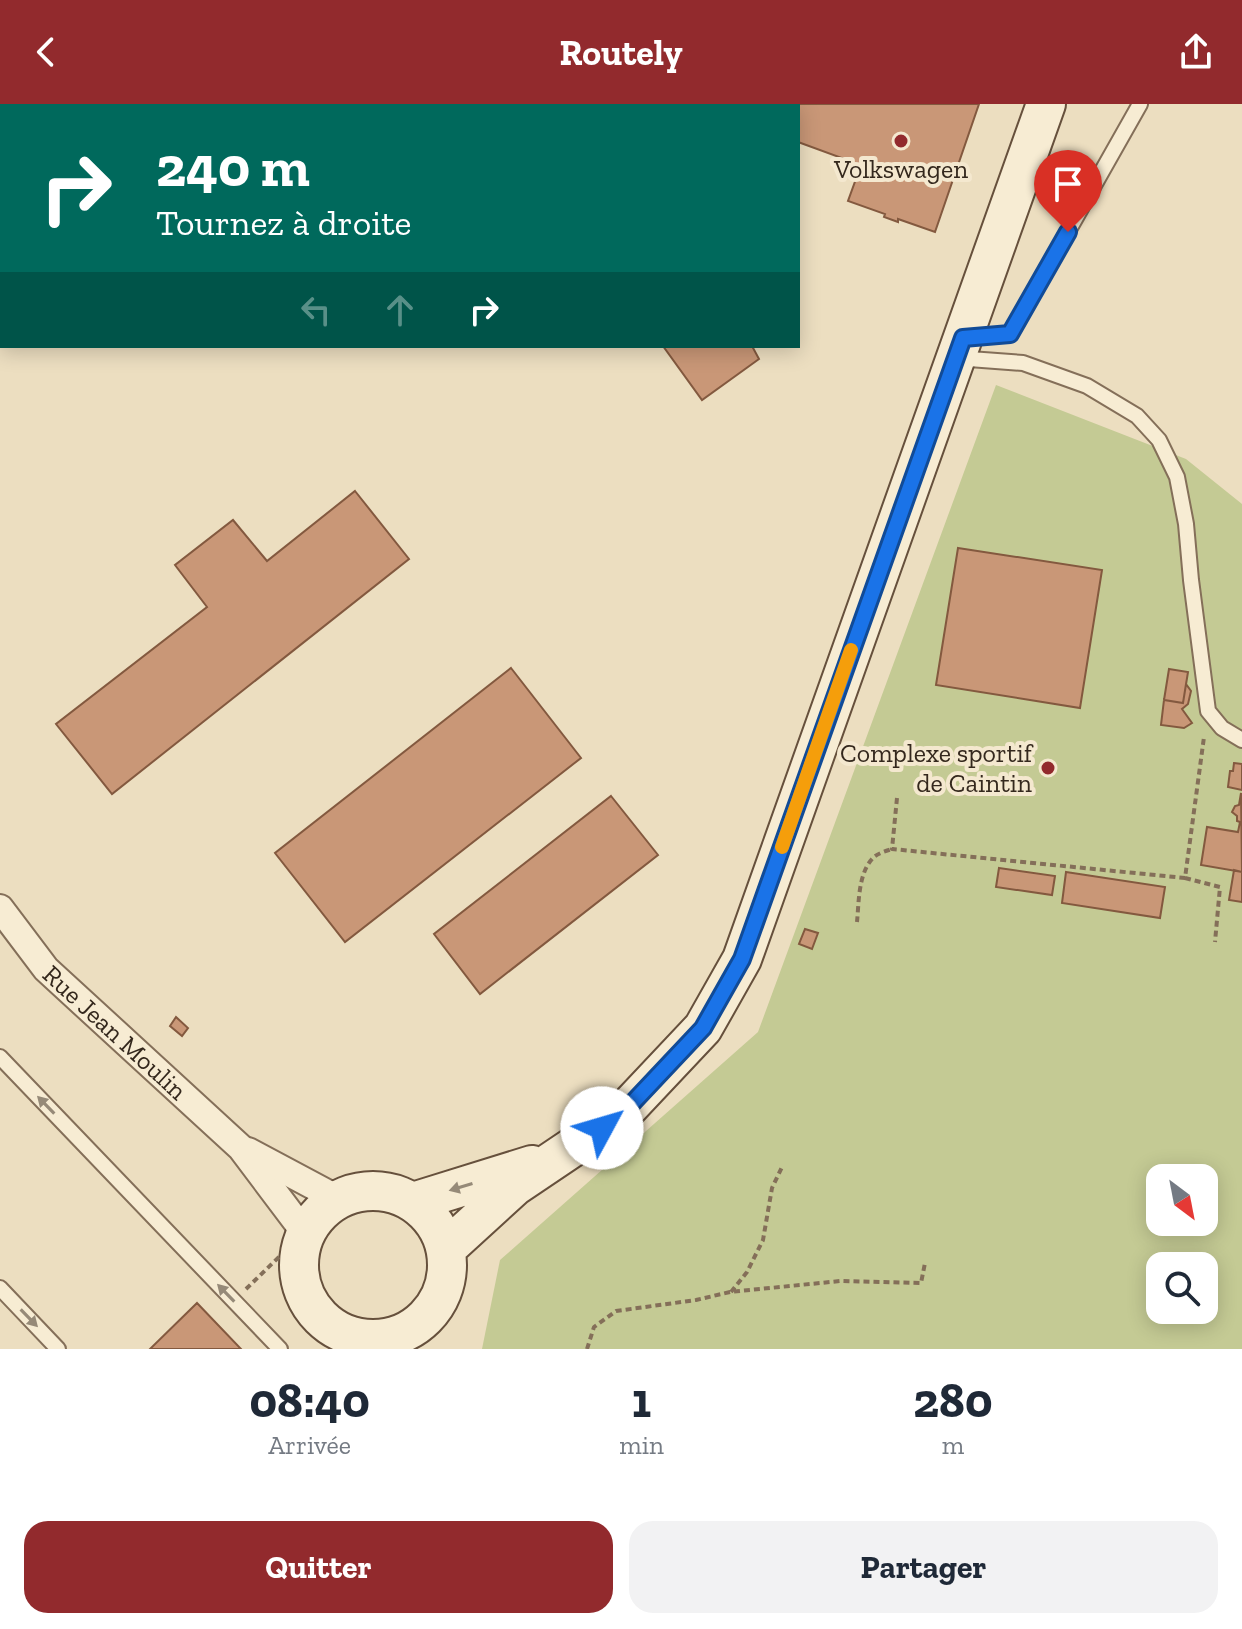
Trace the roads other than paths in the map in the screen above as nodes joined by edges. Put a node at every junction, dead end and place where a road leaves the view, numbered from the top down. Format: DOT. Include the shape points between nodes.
graph roads {
  1 [pos="1046,104"];
  2 [pos="1140,104"];
  3 [pos="959,348"];
  4 [pos="1242,740"];
  5 [pos="0,908"];
  6 [pos="0,1057"];
  7 [pos="241,1148"];
  8 [pos="561,1156"];
  9 [pos="338,1199"];
  10 [pos="413,1202"];
  11 [pos="302,1245"];
  12 [pos="446,1249"];
  13 [pos="0,1288"];
  14 [pos="432,1332"];
  15 [pos="378,1344"];
  16 [pos="58,1349"];
  17 [pos="280,1349"];
  1 -- 3 [label="main road"];
  2 -- 3 [label="lane" via="1010,334"];
  3 -- 4 [label="lane" via="1087,386 1137,416 1159,440 1177,477 1186,524 1208,711"];
  3 -- 8 [label="main road" via="742,959 703,1028 622,1114"];
  5 -- 7 [label="street, Rue Jean Moulin" via="46,969"];
  17 -- 6 [label="lane, one-way"];
  7 -- 9 [label="street, Rue Jean Moulin"];
  7 -- 11 [label="street, Rue Jean Moulin"];
  8 -- 10 [label="main road, one-way"];
  8 -- 12 [label="main road" via="515,1186"];
  9 -- 10 [label="main road" via="376,1191"];
  9 -- 11 [label="main road"];
  10 -- 12 [label="main road" via="440,1231"];
  11 -- 15 [label="main road" via="300,1282 310,1305 327,1324"];
  12 -- 14 [label="main road" via="447,1272"];
  13 -- 16 [label="lane, one-way"];
  14 -- 15 [label="main road" via="413,1328"];
}
